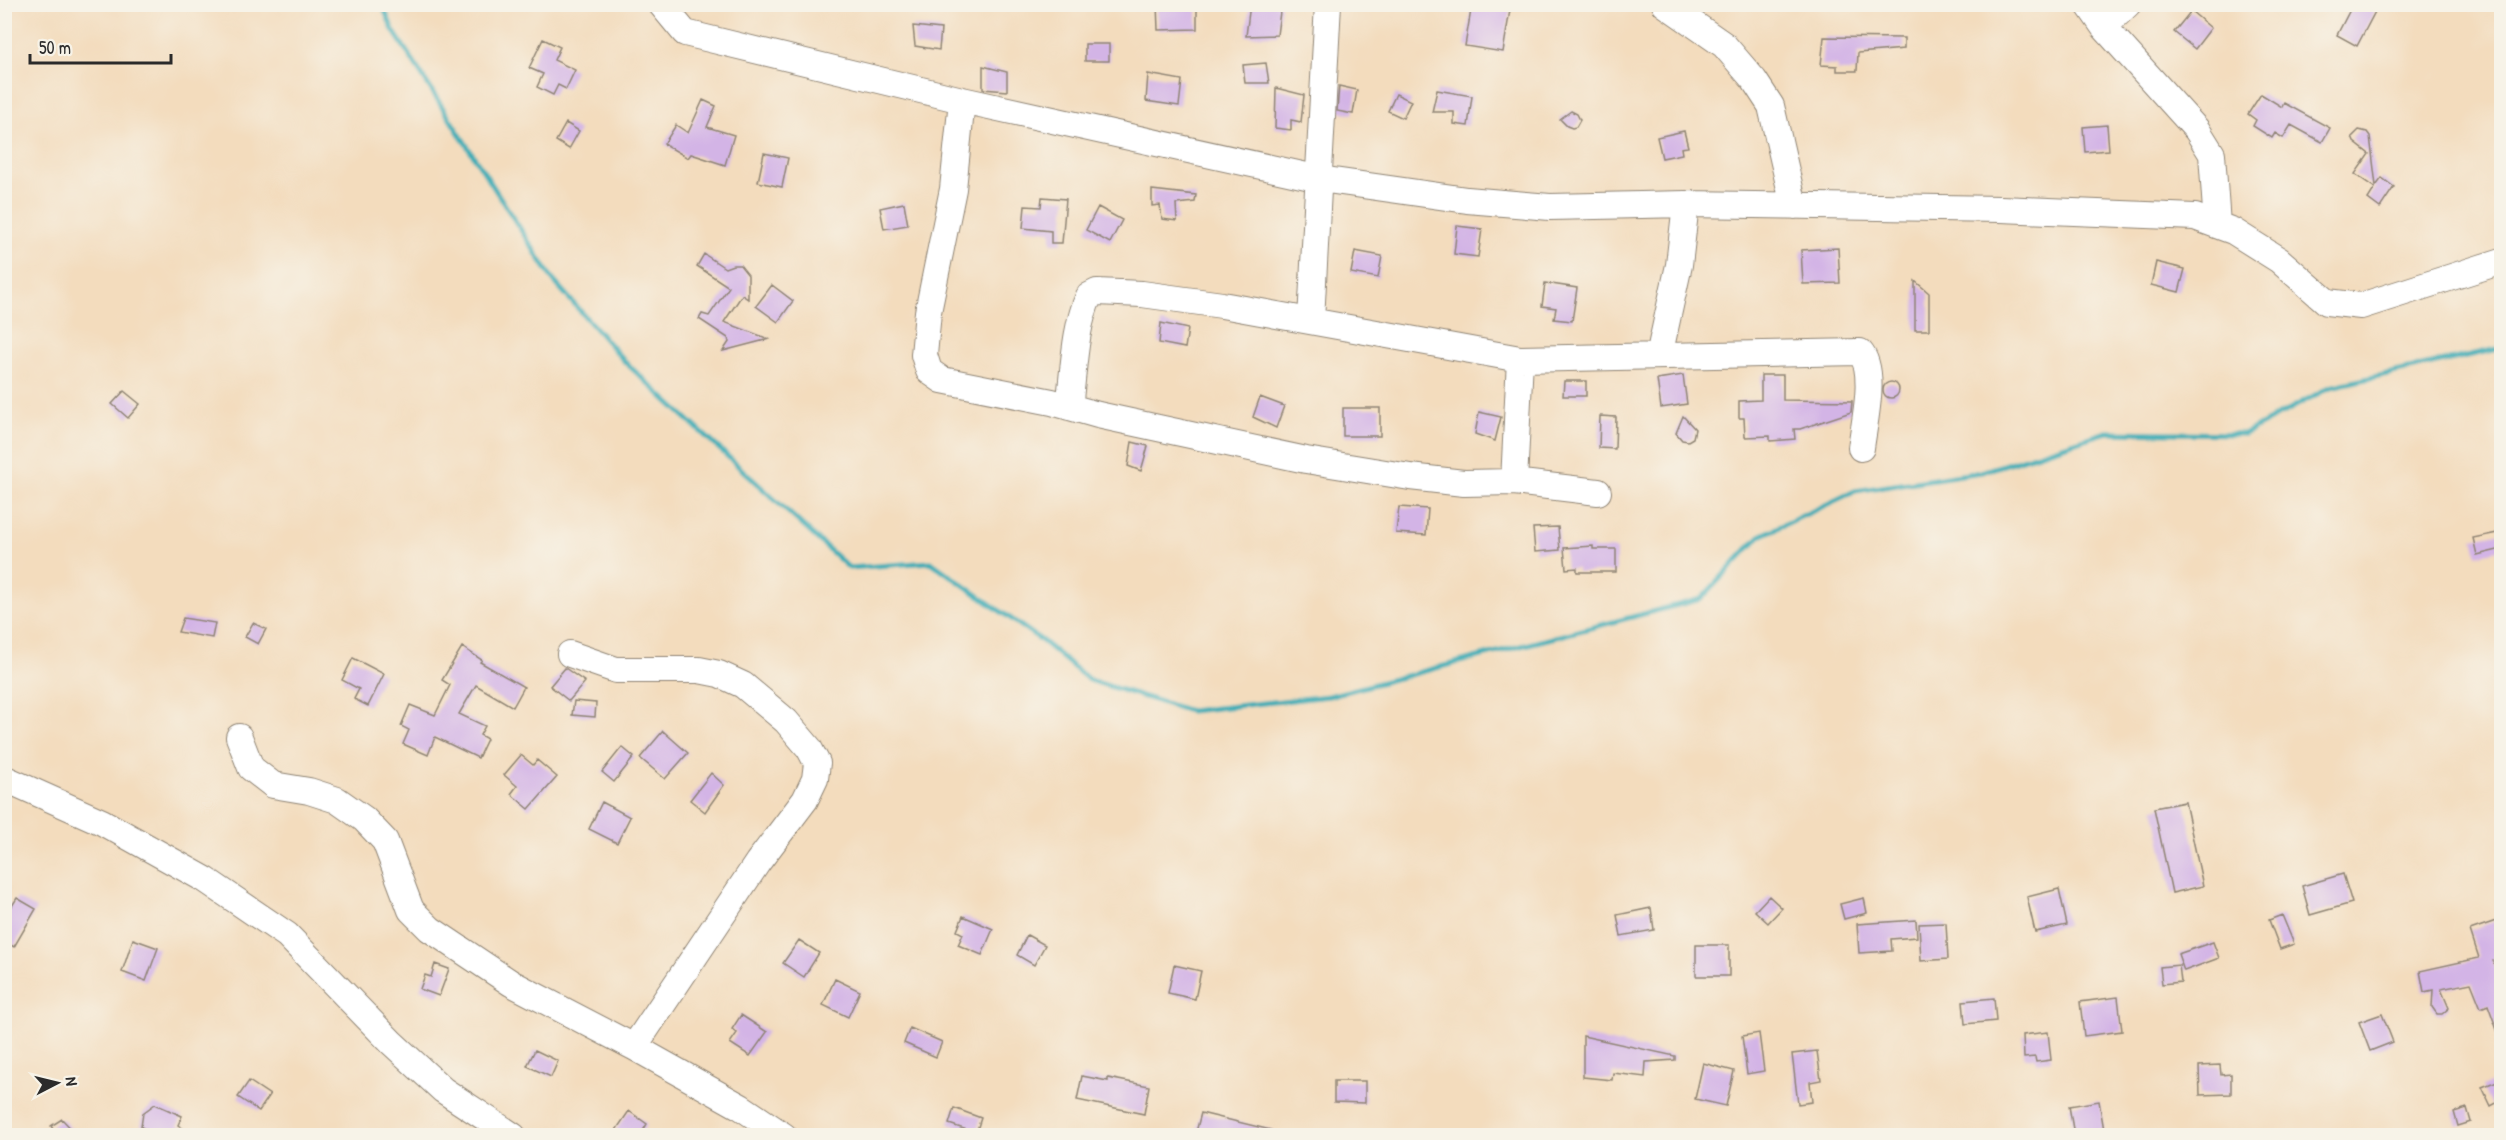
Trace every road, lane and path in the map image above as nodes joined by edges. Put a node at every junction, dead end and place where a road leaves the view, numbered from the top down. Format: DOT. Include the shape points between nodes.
graph roads {
  1 [pos="661,4"];
  2 [pos="1328,4"];
  3 [pos="1665,4"];
  4 [pos="2088,4"];
  5 [pos="2128,4"];
  6 [pos="2104,27"];
  7 [pos="962,100"];
  8 [pos="1320,179"];
  9 [pos="1686,204"];
  10 [pos="1794,206"];
  11 [pos="2217,225"];
  12 [pos="2502,261"];
  13 [pos="1311,320"];
  14 [pos="1659,356"];
  15 [pos="1520,359"];
  16 [pos="1069,407"];
  17 [pos="1862,448"];
  18 [pos="1515,482"];
  19 [pos="1598,492"];
  20 [pos="570,654"];
  21 [pos="239,737"];
  22 [pos="8,780"];
  23 [pos="634,1047"];
  24 [pos="513,1136"];
  25 [pos="784,1136"];
  1 -- 7 [label="street" via="685,33"];
  2 -- 8 [label="street"];
  3 -- 10 [label="street" via="1724,45 1771,106"];
  4 -- 6 [label="street"];
  5 -- 6 [label="street"];
  6 -- 11 [label="street" via="2198,130 2212,154"];
  7 -- 8 [label="street"];
  7 -- 16 [label="street" via="953,189 928,312 924,355 929,371 942,380"];
  8 -- 9 [label="street" via="1467,200 1550,207"];
  8 -- 13 [label="street"];
  9 -- 10 [label="street"];
  9 -- 14 [label="street" via="1679,265"];
  10 -- 11 [label="street" via="2195,217"];
  11 -- 12 [label="street" via="2279,260 2327,302 2361,306"];
  13 -- 15 [label="street"];
  13 -- 16 [label="street" via="1142,294 1097,292 1085,304"];
  14 -- 15 [label="street"];
  14 -- 17 [label="street" via="1860,352 1870,371"];
  15 -- 18 [label="street"];
  16 -- 18 [label="street" via="1328,464 1464,483"];
  18 -- 19 [label="street"];
  20 -- 23 [label="street" via="616,670 699,670 719,674 743,685 786,721 817,763 815,779 804,800"];
  21 -- 23 [label="street" via="251,768 273,785 337,800 385,841 411,910 430,929 511,982"];
  22 -- 24 [label="street" via="102,822 207,880 287,935 443,1090"];
  23 -- 25 [label="street"];
}
